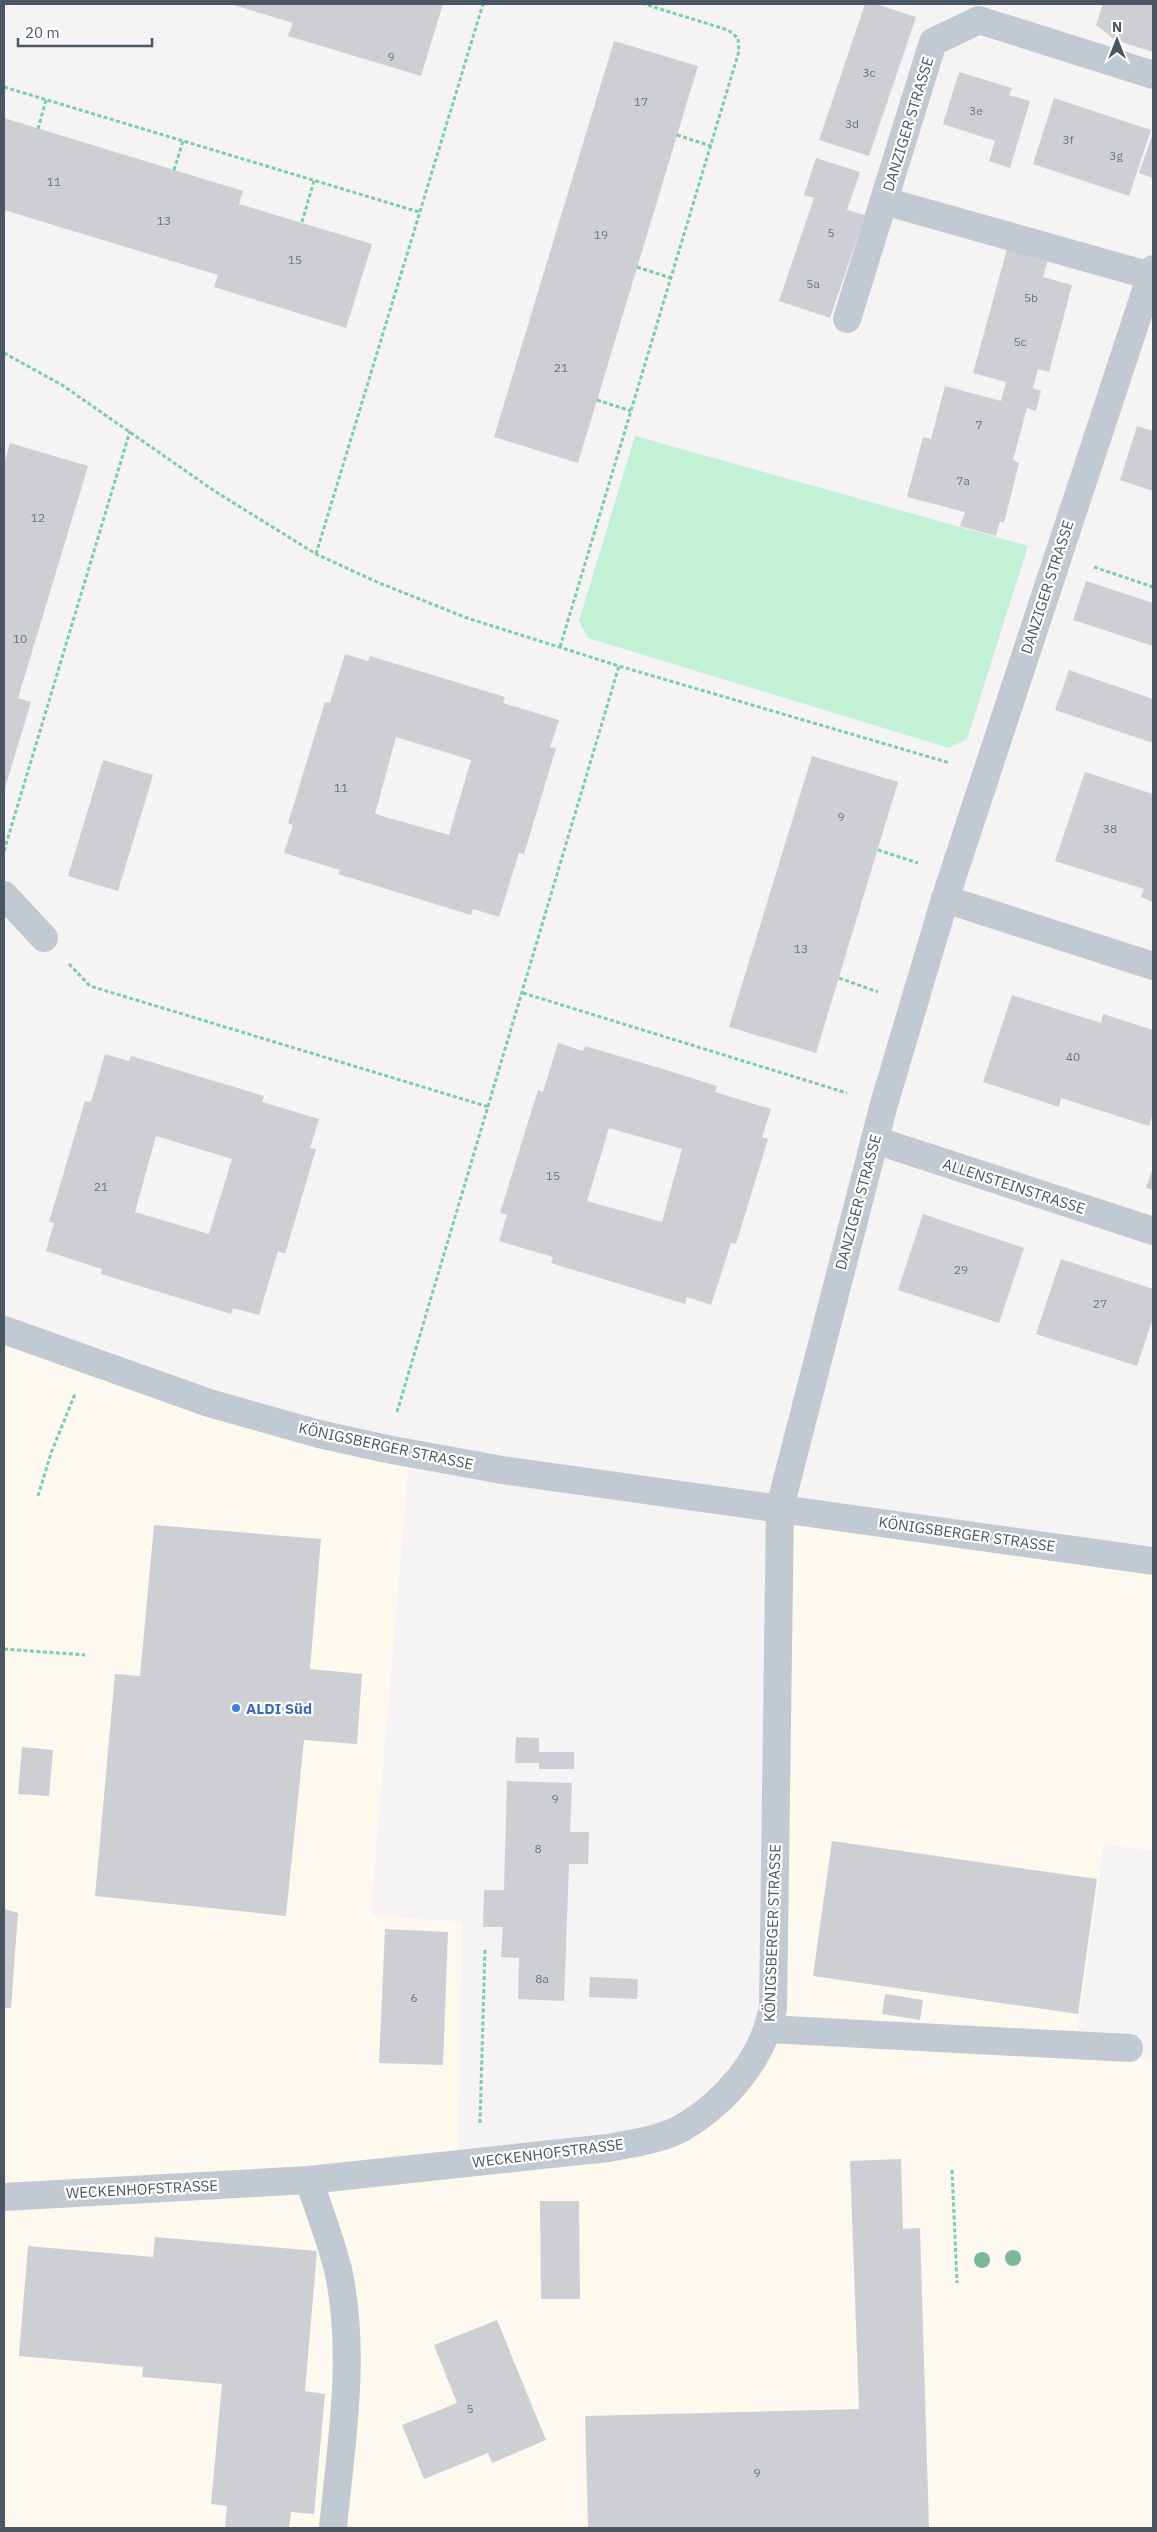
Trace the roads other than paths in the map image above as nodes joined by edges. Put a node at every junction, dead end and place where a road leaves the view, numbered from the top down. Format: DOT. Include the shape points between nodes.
graph roads {
  1 [pos="1153,75"];
  2 [pos="884,201"];
  3 [pos="1152,272"];
  4 [pos="847,319"];
  5 [pos="4,895"];
  6 [pos="946,899"];
  7 [pos="44,938"];
  8 [pos="1153,966"];
  9 [pos="875,1140"];
  10 [pos="1153,1231"];
  11 [pos="4,1330"];
  12 [pos="780,1508"];
  13 [pos="1153,1561"];
  14 [pos="768,2029"];
  15 [pos="1129,2048"];
  16 [pos="309,2180"];
  17 [pos="4,2197"];
  18 [pos="333,2528"];
  1 -- 2 [label="street, DANZIGER STRASSE" via="980,20 956,31 933,42"];
  2 -- 3 [label="street, DANZIGER STRASSE"];
  2 -- 4 [label="street, DANZIGER STRASSE"];
  3 -- 6 [label="street, DANZIGER STRASSE"];
  5 -- 7 [label="street"];
  6 -- 8 [label="street"];
  6 -- 9 [label="street, DANZIGER STRASSE"];
  9 -- 10 [label="street, ALLENSTEINSTRASSE"];
  9 -- 12 [label="street, DANZIGER STRASSE"];
  11 -- 12 [label="street, KÖNIGSBERGER STRASSE" via="209,1403 319,1434 502,1470"];
  12 -- 13 [label="street, KÖNIGSBERGER STRASSE"];
  12 -- 14 [label="street, KÖNIGSBERGER STRASSE" via="773,1999"];
  14 -- 15 [label="street, KÖNIGSBERGER STRASSE"];
  14 -- 16 [label="street, WECKENHOFSTRASSE" via="757,2054 728,2092 681,2129 608,2148"];
  16 -- 17 [label="street, WECKENHOFSTRASSE"];
  16 -- 18 [label="street" via="339,2273 347,2330 346,2386"];
}
